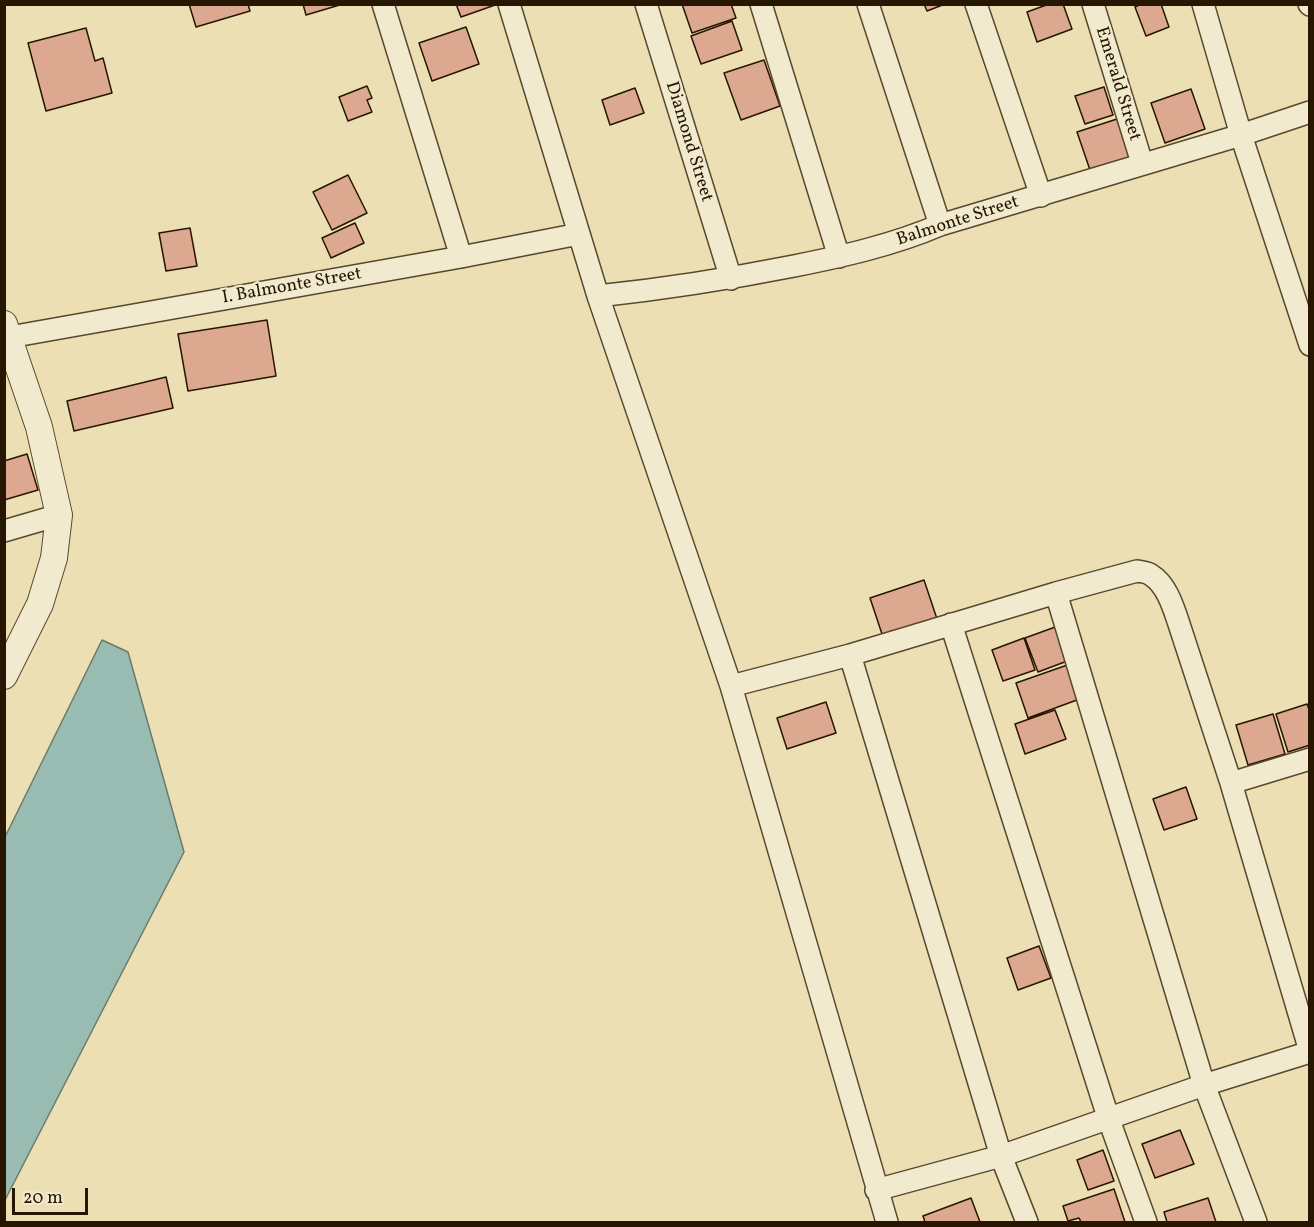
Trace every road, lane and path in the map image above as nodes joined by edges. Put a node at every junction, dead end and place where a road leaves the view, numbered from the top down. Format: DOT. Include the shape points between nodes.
graph roads {
  1 [pos="383,4"];
  2 [pos="509,4"];
  3 [pos="646,4"];
  4 [pos="761,4"];
  5 [pos="868,4"];
  6 [pos="976,4"];
  7 [pos="1093,4"];
  8 [pos="1203,4"];
  9 [pos="1310,112"];
  10 [pos="1241,135"];
  11 [pos="1142,164"];
  12 [pos="1041,196"];
  13 [pos="940,225"];
  14 [pos="579,234"];
  15 [pos="461,257"];
  16 [pos="839,257"];
  17 [pos="731,279"];
  18 [pos="598,296"];
  19 [pos="6,333"];
  20 [pos="1310,345"];
  21 [pos="58,515"];
  22 [pos="4,531"];
  23 [pos="1056,593"];
  24 [pos="951,624"];
  25 [pos="850,655"];
  26 [pos="4,676"];
  27 [pos="731,686"];
  28 [pos="1310,759"];
  29 [pos="1231,783"];
  30 [pos="1310,1052"];
  31 [pos="1204,1085"];
  32 [pos="1108,1120"];
  33 [pos="1001,1155"];
  34 [pos="876,1190"];
  35 [pos="886,1222"];
  36 [pos="1027,1222"];
  37 [pos="1146,1222"];
  38 [pos="1256,1222"];
  1 -- 15 [label="street"];
  2 -- 14 [label="street"];
  3 -- 17 [label="street, Diamond Street"];
  4 -- 16 [label="street"];
  5 -- 13 [label="street"];
  6 -- 12 [label="street"];
  7 -- 11 [label="street, Emerald Street"];
  8 -- 10 [label="street"];
  9 -- 10 [label="street, Balmonte Street"];
  10 -- 11 [label="street, Balmonte Street"];
  10 -- 20 [label="street"];
  11 -- 12 [label="street, Balmonte Street"];
  12 -- 13 [label="street, Balmonte Street"];
  13 -- 16 [label="street, Balmonte Street" via="907,239"];
  14 -- 15 [label="street, I. Balmonte Street"];
  14 -- 18 [label="street"];
  15 -- 19 [label="street, I. Balmonte Street"];
  16 -- 17 [label="street, Balmonte Street"];
  17 -- 18 [label="street, Balmonte Street"];
  18 -- 27 [label="street"];
  19 -- 21 [label="street" via="39,427"];
  21 -- 22 [label="street"];
  21 -- 26 [label="street" via="54,558 40,604"];
  23 -- 24 [label="street"];
  23 -- 29 [label="street" via="1137,571 1150,574 1160,584 1171,601"];
  23 -- 31 [label="street"];
  24 -- 25 [label="street"];
  24 -- 32 [label="street"];
  25 -- 27 [label="street"];
  25 -- 33 [label="street"];
  27 -- 34 [label="street"];
  28 -- 29 [label="street"];
  29 -- 30 [label="street"];
  30 -- 31 [label="street"];
  31 -- 32 [label="street"];
  31 -- 38 [label="street"];
  32 -- 33 [label="street"];
  32 -- 37 [label="street"];
  33 -- 34 [label="street"];
  33 -- 36 [label="street"];
  34 -- 35 [label="street"];
}
